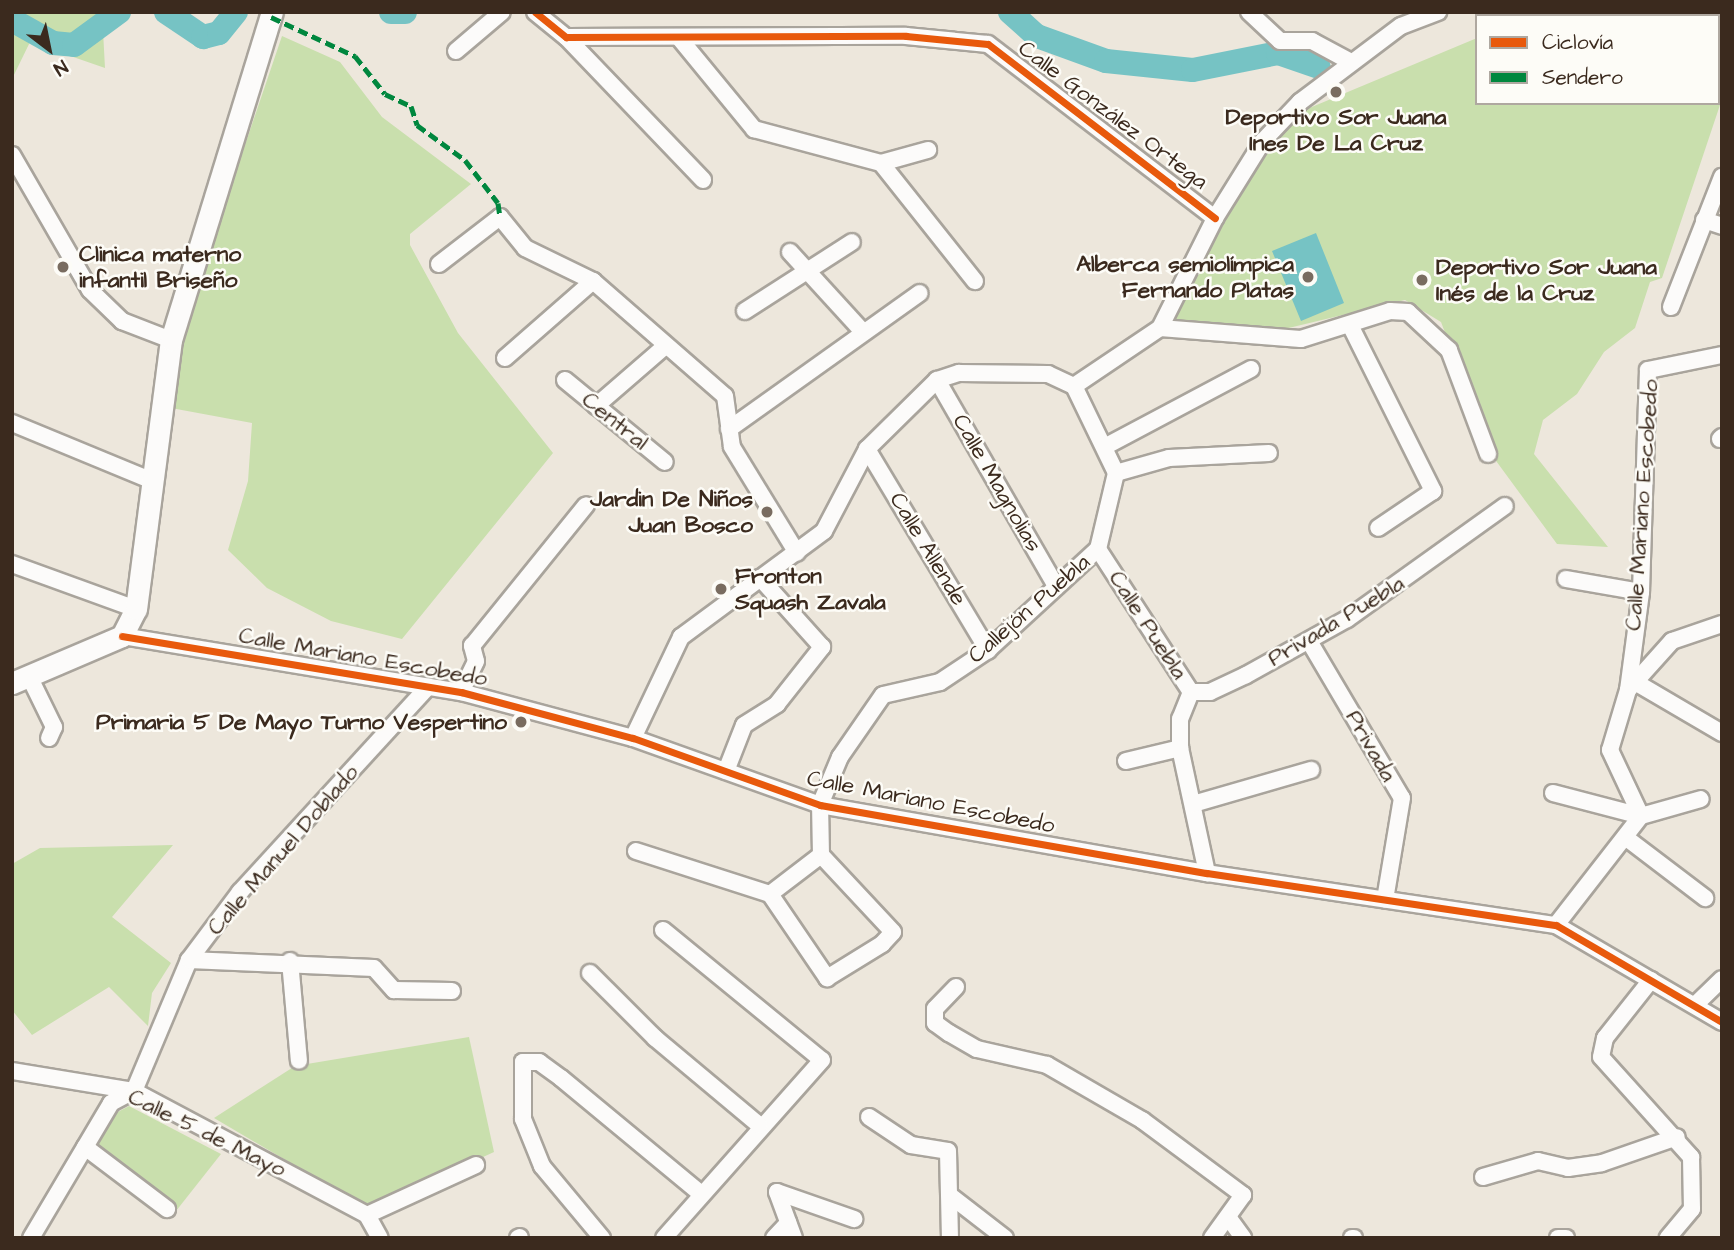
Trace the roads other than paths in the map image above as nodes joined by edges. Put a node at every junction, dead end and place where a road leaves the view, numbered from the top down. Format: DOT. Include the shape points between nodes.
graph roads {
  1 [pos="272,12"];
  2 [pos="502,12"];
  3 [pos="535,12"];
  4 [pos="1249,12"];
  5 [pos="1438,12"];
  6 [pos="1401,19"];
  7 [pos="566,37"];
  8 [pos="680,39"];
  9 [pos="456,51"];
  10 [pos="1351,62"];
  11 [pos="928,150"];
  12 [pos="12,155"];
  13 [pos="881,163"];
  14 [pos="1722,177"];
  15 [pos="704,180"];
  16 [pos="1215,218"];
  17 [pos="1704,220"];
  18 [pos="1722,226"];
  19 [pos="852,242"];
  20 [pos="790,252"];
  21 [pos="439,264"];
  22 [pos="812,273"];
  23 [pos="593,281"];
  24 [pos="975,281"];
  25 [pos="920,293"];
  26 [pos="1671,307"];
  27 [pos="745,311"];
  28 [pos="1350,325"];
  29 [pos="1160,328"];
  30 [pos="863,332"];
  31 [pos="170,340"];
  32 [pos="663,348"];
  33 [pos="1722,355"];
  34 [pos="505,358"];
  35 [pos="1251,369"];
  36 [pos="565,380"];
  37 [pos="937,380"];
  38 [pos="1074,386"];
  39 [pos="596,406"];
  40 [pos="12,423"];
  41 [pos="729,429"];
  42 [pos="1108,445"];
  43 [pos="867,449"];
  44 [pos="1269,453"];
  45 [pos="1488,454"];
  46 [pos="665,462"];
  47 [pos="1116,473"];
  48 [pos="150,480"];
  49 [pos="586,505"];
  50 [pos="1505,506"];
  51 [pos="1378,528"];
  52 [pos="1098,549"];
  53 [pos="797,553"];
  54 [pos="12,564"];
  55 [pos="760,578"];
  56 [pos="1566,579"];
  57 [pos="1056,586"];
  58 [pos="1641,592"];
  59 [pos="136,609"];
  60 [pos="1722,624"];
  61 [pos="122,636"];
  62 [pos="1309,641"];
  63 [pos="988,650"];
  64 [pos="20,680"];
  65 [pos="1632,686"];
  66 [pos="428,687"];
  67 [pos="461,692"];
  68 [pos="1191,692"];
  69 [pos="1722,733"];
  70 [pos="49,738"];
  71 [pos="633,738"];
  72 [pos="1180,748"];
  73 [pos="1126,761"];
  74 [pos="1311,769"];
  75 [pos="726,771"];
  76 [pos="1553,793"];
  77 [pos="1701,799"];
  78 [pos="1193,804"];
  79 [pos="820,805"];
  80 [pos="1641,816"];
  81 [pos="1625,837"];
  82 [pos="636,851"];
  83 [pos="821,855"];
  84 [pos="1207,873"];
  85 [pos="770,894"];
  86 [pos="1704,898"];
  87 [pos="1385,900"];
  88 [pos="1556,925"];
  89 [pos="663,930"];
  90 [pos="189,960"];
  91 [pos="290,961"];
  92 [pos="590,973"];
  93 [pos="1722,979"];
  94 [pos="1651,980"];
  95 [pos="956,987"];
  96 [pos="452,991"];
  97 [pos="1695,1005"];
  98 [pos="1722,1021"];
  99 [pos="299,1060"];
  100 [pos="12,1071"];
  101 [pos="134,1091"];
  102 [pos="869,1117"];
  103 [pos="759,1125"];
  104 [pos="1677,1137"];
  105 [pos="85,1147"];
  106 [pos="476,1165"];
  107 [pos="1483,1177"];
  108 [pos="701,1194"];
  109 [pos="951,1197"];
  110 [pos="167,1209"];
  111 [pos="367,1214"];
  112 [pos="1228,1217"];
  113 [pos="854,1219"];
  114 [pos="791,1231"];
  115 [pos="375,1236"];
  116 [pos="31,1238"];
  117 [pos="602,1238"];
  118 [pos="664,1238"];
  119 [pos="774,1238"];
  120 [pos="950,1238"];
  121 [pos="1005,1238"];
  122 [pos="1212,1238"];
  123 [pos="1243,1238"];
  124 [pos="1558,1238"];
  125 [pos="1566,1238"];
  126 [pos="1668,1238"];
  1 -- 31 [label="main road"];
  2 -- 9 [label="street"];
  3 -- 7 [label="street"];
  4 -- 10 [label="street" via="1280,41 1312,41"];
  5 -- 6 [label="street"];
  6 -- 10 [label="street"];
  7 -- 8 [label="street, Calle González Ortega"];
  7 -- 15 [label="street"];
  8 -- 13 [label="street" via="754,130"];
  8 -- 16 [label="street, Calle González Ortega" via="919,37 988,44"];
  10 -- 16 [label="street" via="1263,141"];
  11 -- 13 [label="street"];
  12 -- 31 [label="street" via="90,290 122,321"];
  13 -- 24 [label="street"];
  14 -- 17 [label="street"];
  16 -- 29 [label="street"];
  17 -- 18 [label="street"];
  17 -- 26 [label="street"];
  19 -- 22 [label="street"];
  20 -- 22 [label="street"];
  21 -- 23 [label="street" via="500,217 525,248"];
  22 -- 27 [label="street"];
  22 -- 30 [label="street"];
  23 -- 32 [label="street"];
  23 -- 34 [label="street"];
  25 -- 30 [label="street"];
  28 -- 29 [label="street" via="1301,339"];
  28 -- 45 [label="street" via="1390,311 1408,312 1449,350"];
  28 -- 51 [label="street" via="1433,491"];
  29 -- 38 [label="street"];
  30 -- 41 [label="street"];
  31 -- 48 [label="main road"];
  32 -- 39 [label="street"];
  32 -- 41 [label="street" via="725,396"];
  33 -- 58 [label="street, Calle Mariano Escobedo" via="1648,370"];
  35 -- 42 [label="street"];
  36 -- 39 [label="street, Central"];
  37 -- 38 [label="street" via="958,373 1048,374"];
  37 -- 43 [label="street"];
  37 -- 57 [label="street, Calle Magnolias"];
  38 -- 42 [label="street, Calle Puebla"];
  39 -- 46 [label="street, Central"];
  40 -- 48 [label="street"];
  41 -- 53 [label="street" via="732,447"];
  42 -- 47 [label="street, Calle Puebla"];
  43 -- 53 [label="street" via="844,502 824,531"];
  43 -- 63 [label="street, Calle Allende"];
  44 -- 47 [label="street" via="1169,458"];
  47 -- 52 [label="street, Calle Puebla"];
  48 -- 59 [label="main road"];
  49 -- 67 [label="street" via="472,646 476,661"];
  50 -- 62 [label="street, Privada Puebla" via="1393,590"];
  52 -- 57 [label="street, Callejón Puebla"];
  52 -- 68 [label="street, Calle Puebla"];
  53 -- 55 [label="street"];
  54 -- 59 [label="street"];
  55 -- 71 [label="street" via="681,637"];
  55 -- 75 [label="street" via="822,647 777,704 744,725"];
  56 -- 58 [label="street"];
  57 -- 63 [label="street, Callejón Puebla"];
  58 -- 65 [label="street, Calle Mariano Escobedo"];
  59 -- 61 [label="main road"];
  60 -- 65 [label="street" via="1672,641"];
  61 -- 64 [label="main road"];
  61 -- 66 [label="street, Calle Mariano Escobedo"];
  62 -- 68 [label="street, Privada Puebla" via="1210,691"];
  62 -- 87 [label="street, Privada" via="1402,799"];
  63 -- 79 [label="street, Callejón Puebla" via="940,682 883,695 840,757"];
  64 -- 70 [label="street" via="54,727"];
  65 -- 69 [label="street"];
  65 -- 80 [label="street, Calle Mariano Escobedo" via="1610,750"];
  66 -- 67 [label="street, Calle Mariano Escobedo"];
  66 -- 90 [label="street, Calle Manuel Doblado" via="240,892"];
  67 -- 71 [label="street, Calle Mariano Escobedo"];
  68 -- 72 [label="street, Calle Puebla" via="1180,719"];
  71 -- 75 [label="street, Calle Mariano Escobedo"];
  72 -- 73 [label="street"];
  72 -- 78 [label="street, Calle Puebla"];
  74 -- 78 [label="street"];
  75 -- 79 [label="street, Calle Mariano Escobedo"];
  76 -- 80 [label="street"];
  77 -- 80 [label="street"];
  78 -- 84 [label="street, Calle Puebla"];
  79 -- 83 [label="street"];
  79 -- 84 [label="street, Calle Mariano Escobedo"];
  80 -- 81 [label="street"];
  81 -- 86 [label="street"];
  81 -- 88 [label="street"];
  82 -- 85 [label="street"];
  83 -- 85 [label="street"];
  83 -- 85 [label="street" via="893,932 844,972 827,978"];
  84 -- 87 [label="street, Calle Mariano Escobedo"];
  87 -- 88 [label="street, Calle Mariano Escobedo"];
  88 -- 94 [label="street, Calle Mariano Escobedo"];
  89 -- 103 [label="street" via="822,1060"];
  90 -- 91 [label="street"];
  90 -- 101 [label="street, Calle Manuel Doblado"];
  91 -- 96 [label="street" via="374,968 394,990"];
  91 -- 99 [label="street"];
  92 -- 103 [label="street" via="654,1038"];
  93 -- 97 [label="street"];
  94 -- 97 [label="street, Calle Mariano Escobedo"];
  94 -- 104 [label="street" via="1605,1038 1601,1057 1611,1075"];
  95 -- 112 [label="street" via="935,1009 935,1023 977,1049 1047,1065 1142,1120 1242,1195"];
  97 -- 98 [label="street, Calle Mariano Escobedo"];
  100 -- 101 [label="street, Calle 5 de Mayo"];
  101 -- 105 [label="street" via="111,1103"];
  101 -- 111 [label="street, Calle 5 de Mayo"];
  102 -- 109 [label="street" via="911,1145 948,1151"];
  103 -- 108 [label="street"];
  104 -- 107 [label="street" via="1602,1163 1568,1167 1538,1161"];
  104 -- 126 [label="street" via="1691,1157 1696,1188 1692,1209"];
  105 -- 110 [label="street"];
  105 -- 116 [label="street"];
  106 -- 111 [label="street"];
  108 -- 117 [label="street" via="561,1078 539,1062 523,1062 523,1119 542,1166"];
  108 -- 118 [label="street"];
  109 -- 120 [label="street"];
  109 -- 121 [label="street"];
  111 -- 115 [label="street"];
  112 -- 122 [label="street"];
  112 -- 123 [label="street"];
  113 -- 114 [label="street" via="777,1192"];
  114 -- 119 [label="street"];
  124 -- 125 [label="street"];
}
